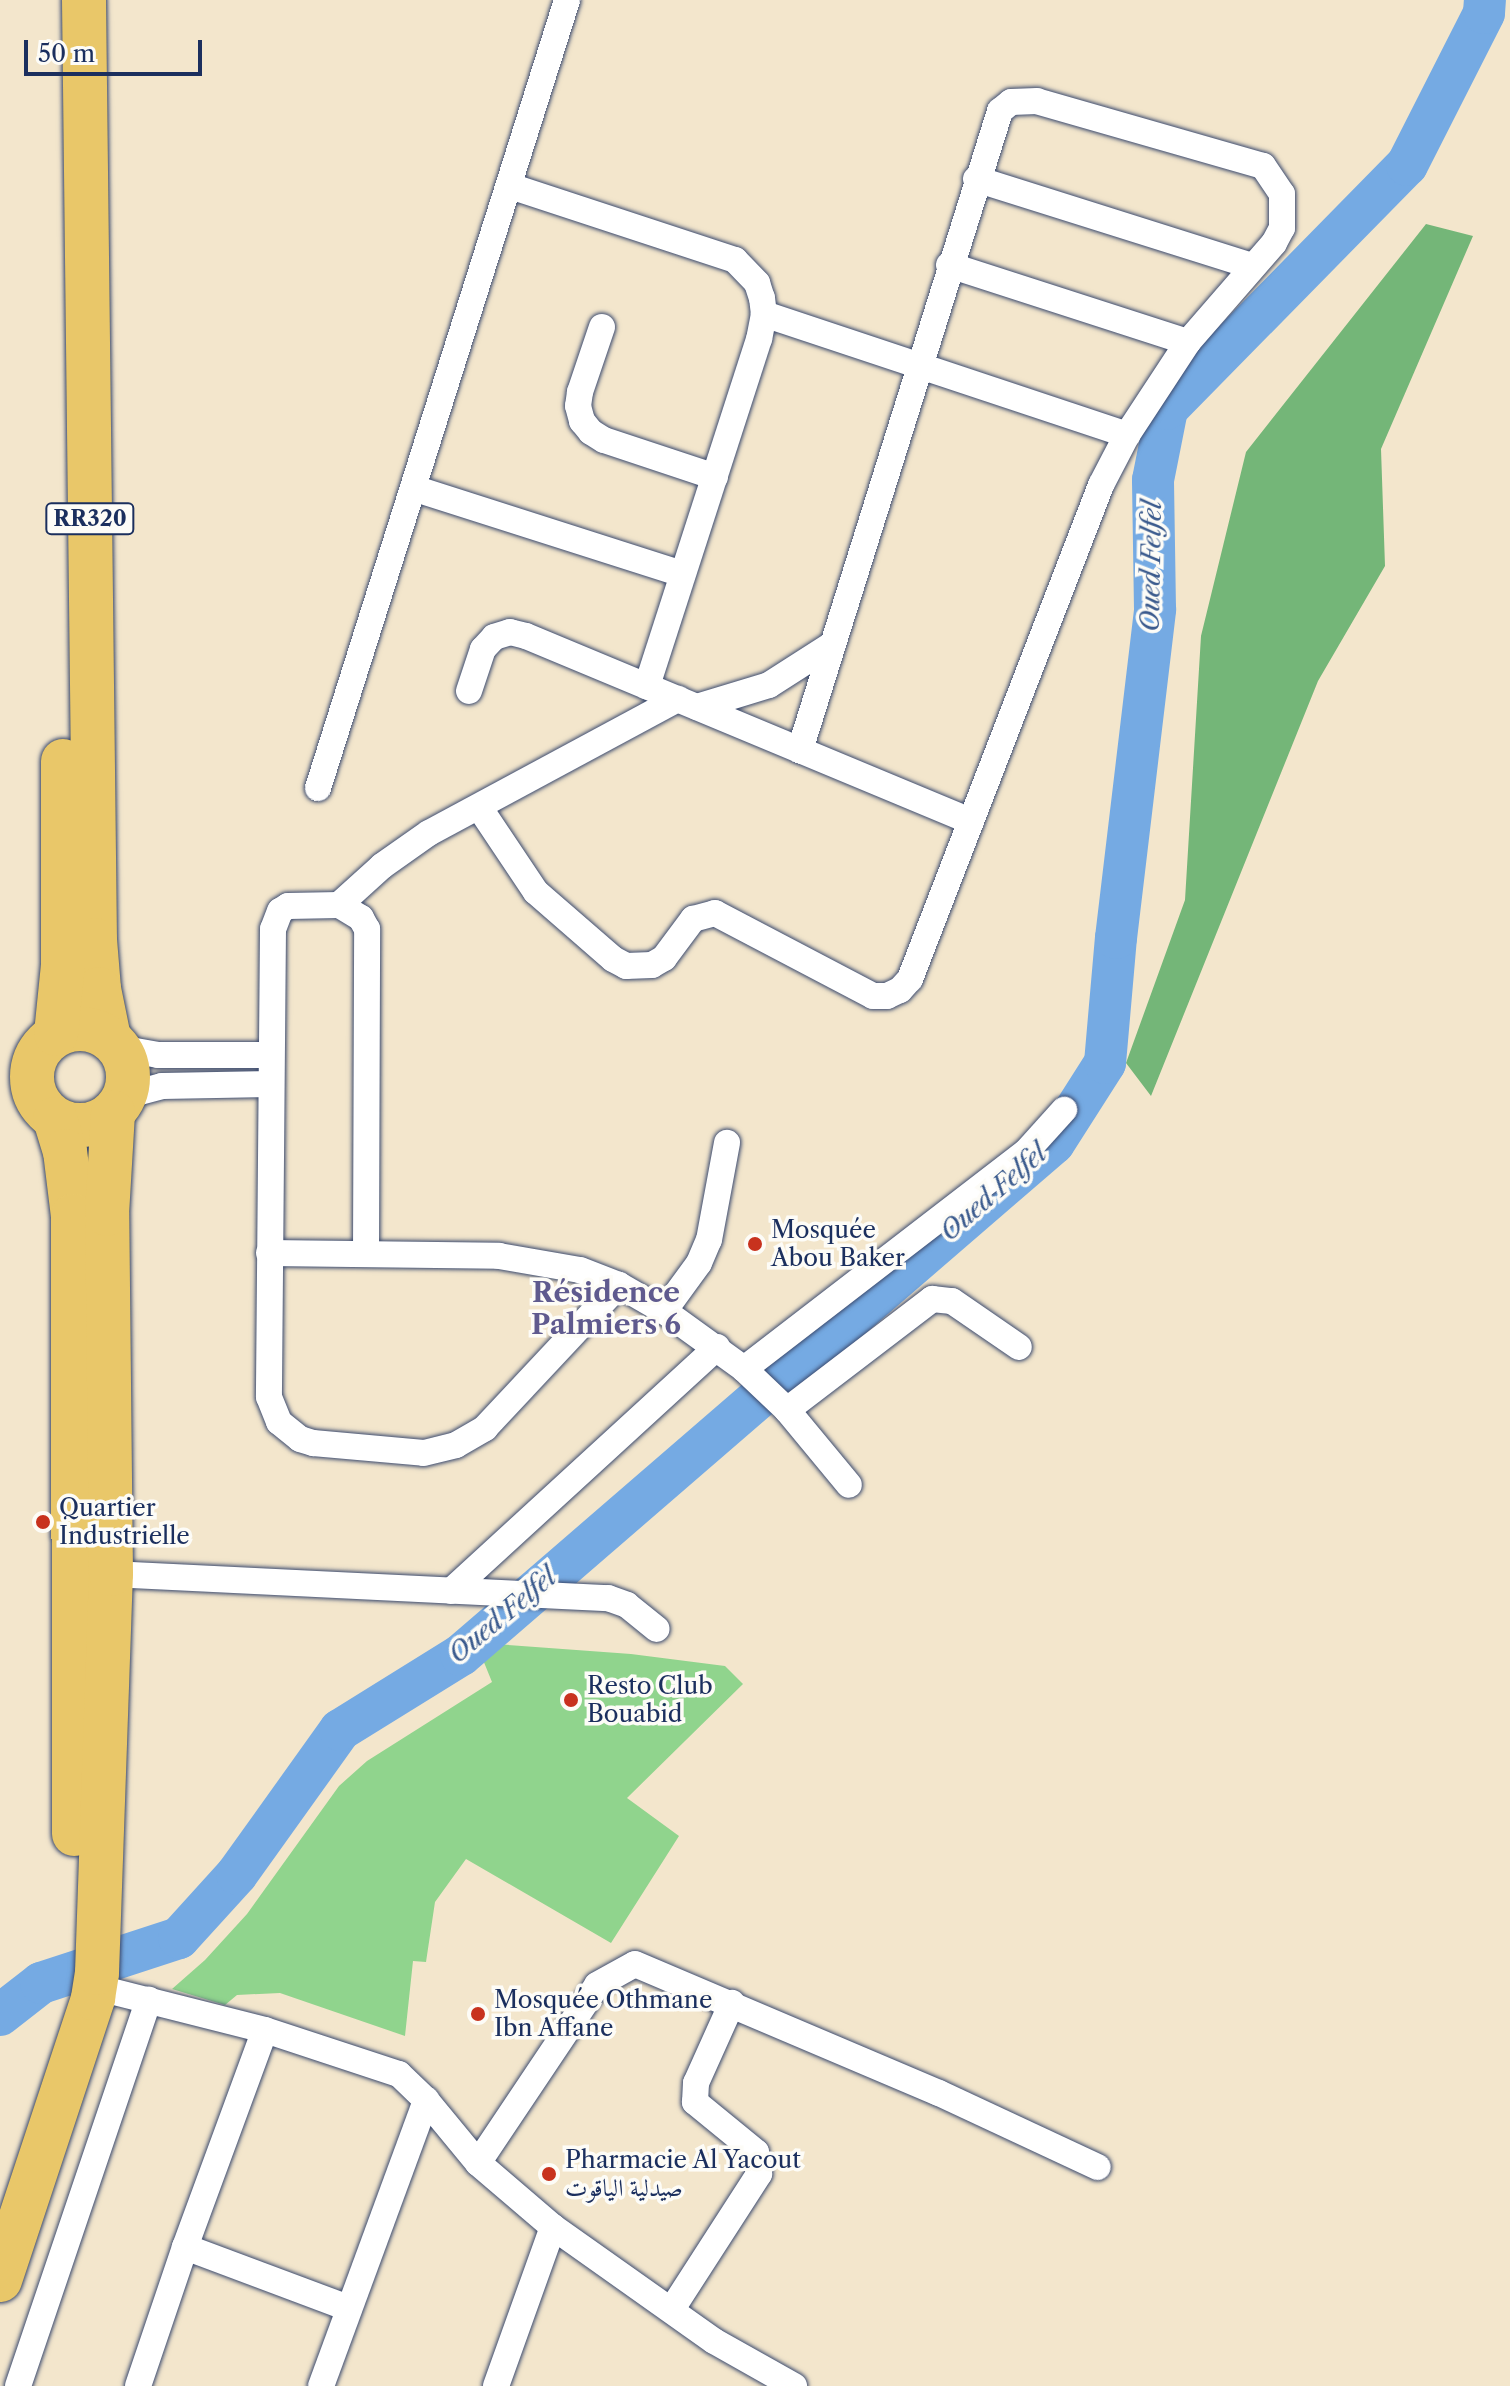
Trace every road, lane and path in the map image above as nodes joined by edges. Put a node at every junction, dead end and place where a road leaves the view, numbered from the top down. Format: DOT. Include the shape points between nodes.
graph roads {
  1 [pos="58,0"];
  2 [pos="84,0"];
  3 [pos="567,0"];
  4 [pos="976,179"];
  5 [pos="510,186"];
  6 [pos="949,265"];
  7 [pos="1252,266"];
  8 [pos="764,314"];
  9 [pos="602,327"];
  10 [pos="1188,342"];
  11 [pos="918,366"];
  12 [pos="1127,435"];
  13 [pos="715,477"];
  14 [pos="413,488"];
  15 [pos="683,574"];
  16 [pos="833,644"];
  17 [pos="647,686"];
  18 [pos="469,691"];
  19 [pos="687,703"];
  20 [pos="800,750"];
  21 [pos="318,788"];
  22 [pos="479,807"];
  23 [pos="971,821"];
  24 [pos="339,905"];
  25 [pos="56,1034"];
  26 [pos="114,1043"];
  27 [pos="271,1055"];
  28 [pos="271,1084"];
  29 [pos="119,1104"];
  30 [pos="1064,1110"];
  31 [pos="55,1119"];
  32 [pos="727,1143"];
  33 [pos="269,1253"];
  34 [pos="366,1254"];
  35 [pos="619,1285"];
  36 [pos="664,1311"];
  37 [pos="717,1347"];
  38 [pos="1019,1347"];
  39 [pos="749,1374"];
  40 [pos="781,1405"];
  41 [pos="849,1485"];
  42 [pos="111,1574"];
  43 [pos="462,1591"];
  44 [pos="657,1629"];
  45 [pos="86,1972"];
  46 [pos="149,2000"];
  47 [pos="732,2003"];
  48 [pos="265,2030"];
  49 [pos="426,2100"];
  50 [pos="478,2163"];
  51 [pos="1098,2167"];
  52 [pos="553,2227"];
  53 [pos="0,2230"];
  54 [pos="185,2247"];
  55 [pos="0,2280"];
  56 [pos="348,2308"];
  57 [pos="672,2309"];
  58 [pos="18,2386"];
  59 [pos="138,2386"];
  60 [pos="321,2386"];
  61 [pos="496,2386"];
  62 [pos="794,2386"];
  1 -- 25 [label="highway, RR320" via="63,965"];
  2 -- 26 [label="highway, RR320" via="95,940 99,989"];
  3 -- 5 [label="street"];
  4 -- 6 [label="street"];
  4 -- 7 [label="street"];
  4 -- 7 [label="street" via="1000,111 1024,99 1263,166 1275,178 1284,211 1274,243"];
  5 -- 8 [label="street" via="735,260 757,283"];
  5 -- 14 [label="street"];
  6 -- 10 [label="street"];
  6 -- 11 [label="street"];
  7 -- 10 [label="street"];
  8 -- 11 [label="street"];
  8 -- 13 [label="street"];
  9 -- 13 [label="street" via="580,392 582,421 604,440"];
  10 -- 12 [label="street"];
  11 -- 12 [label="street"];
  11 -- 16 [label="street"];
  12 -- 23 [label="street" via="1101,485"];
  13 -- 15 [label="street"];
  14 -- 15 [label="street"];
  14 -- 21 [label="street"];
  15 -- 17 [label="street"];
  16 -- 19 [label="street" via="769,685"];
  16 -- 20 [label="street"];
  17 -- 18 [label="street" via="510,632 494,637 483,649"];
  17 -- 19 [label="street"];
  19 -- 20 [label="street"];
  19 -- 22 [label="street"];
  20 -- 23 [label="street"];
  22 -- 23 [label="street" via="536,892 626,966 652,965 664,958 693,919 715,913 873,996 887,996 910,979"];
  22 -- 24 [label="street" via="403,850"];
  24 -- 27 [label="street" via="288,906 275,919"];
  24 -- 34 [label="street" via="352,909 367,929"];
  25 -- 26 [label="highway" via="83,1028"];
  25 -- 31 [label="highway, RR320" via="36,1054 31,1077 37,1101"];
  26 -- 27 [label="street" via="158,1055"];
  26 -- 29 [label="highway, RR320" via="127,1071"];
  27 -- 28 [label="street"];
  28 -- 29 [label="street" via="162,1086"];
  28 -- 33 [label="street"];
  29 -- 31 [label="highway" via="86,1125"];
  29 -- 42 [label="highway, RR320" via="107,1214"];
  30 -- 39 [label="street" via="1026,1152"];
  31 -- 45 [label="highway, RR320" via="67,1161 73,1216"];
  32 -- 36 [label="street" via="709,1240"];
  33 -- 34 [label="street"];
  33 -- 35 [label="street" via="269,1397 279,1422 313,1443 424,1453 472,1437"];
  34 -- 35 [label="street" via="540,1261"];
  35 -- 36 [label="street"];
  36 -- 37 [label="street"];
  37 -- 39 [label="street"];
  37 -- 43 [label="street"];
  38 -- 40 [label="street" via="952,1301 932,1299"];
  39 -- 40 [label="street"];
  40 -- 41 [label="street"];
  42 -- 43 [label="street"];
  42 -- 45 [label="highway, RR320"];
  43 -- 44 [label="street" via="600,1598 627,1605"];
  45 -- 46 [label="street"];
  45 -- 53 [label="highway, RR320"];
  45 -- 55 [label="highway, RR320"];
  46 -- 48 [label="street"];
  46 -- 58 [label="street"];
  47 -- 50 [label="street" via="635,1964 597,1985"];
  47 -- 51 [label="street"];
  47 -- 57 [label="street" via="696,2083 695,2102 756,2152 759,2174"];
  48 -- 49 [label="street" via="399,2074"];
  48 -- 54 [label="street"];
  49 -- 50 [label="street"];
  49 -- 56 [label="street"];
  50 -- 52 [label="street"];
  52 -- 57 [label="street"];
  52 -- 61 [label="street"];
  54 -- 56 [label="street"];
  54 -- 59 [label="street"];
  56 -- 60 [label="street"];
  57 -- 62 [label="street" via="714,2341"];
}
